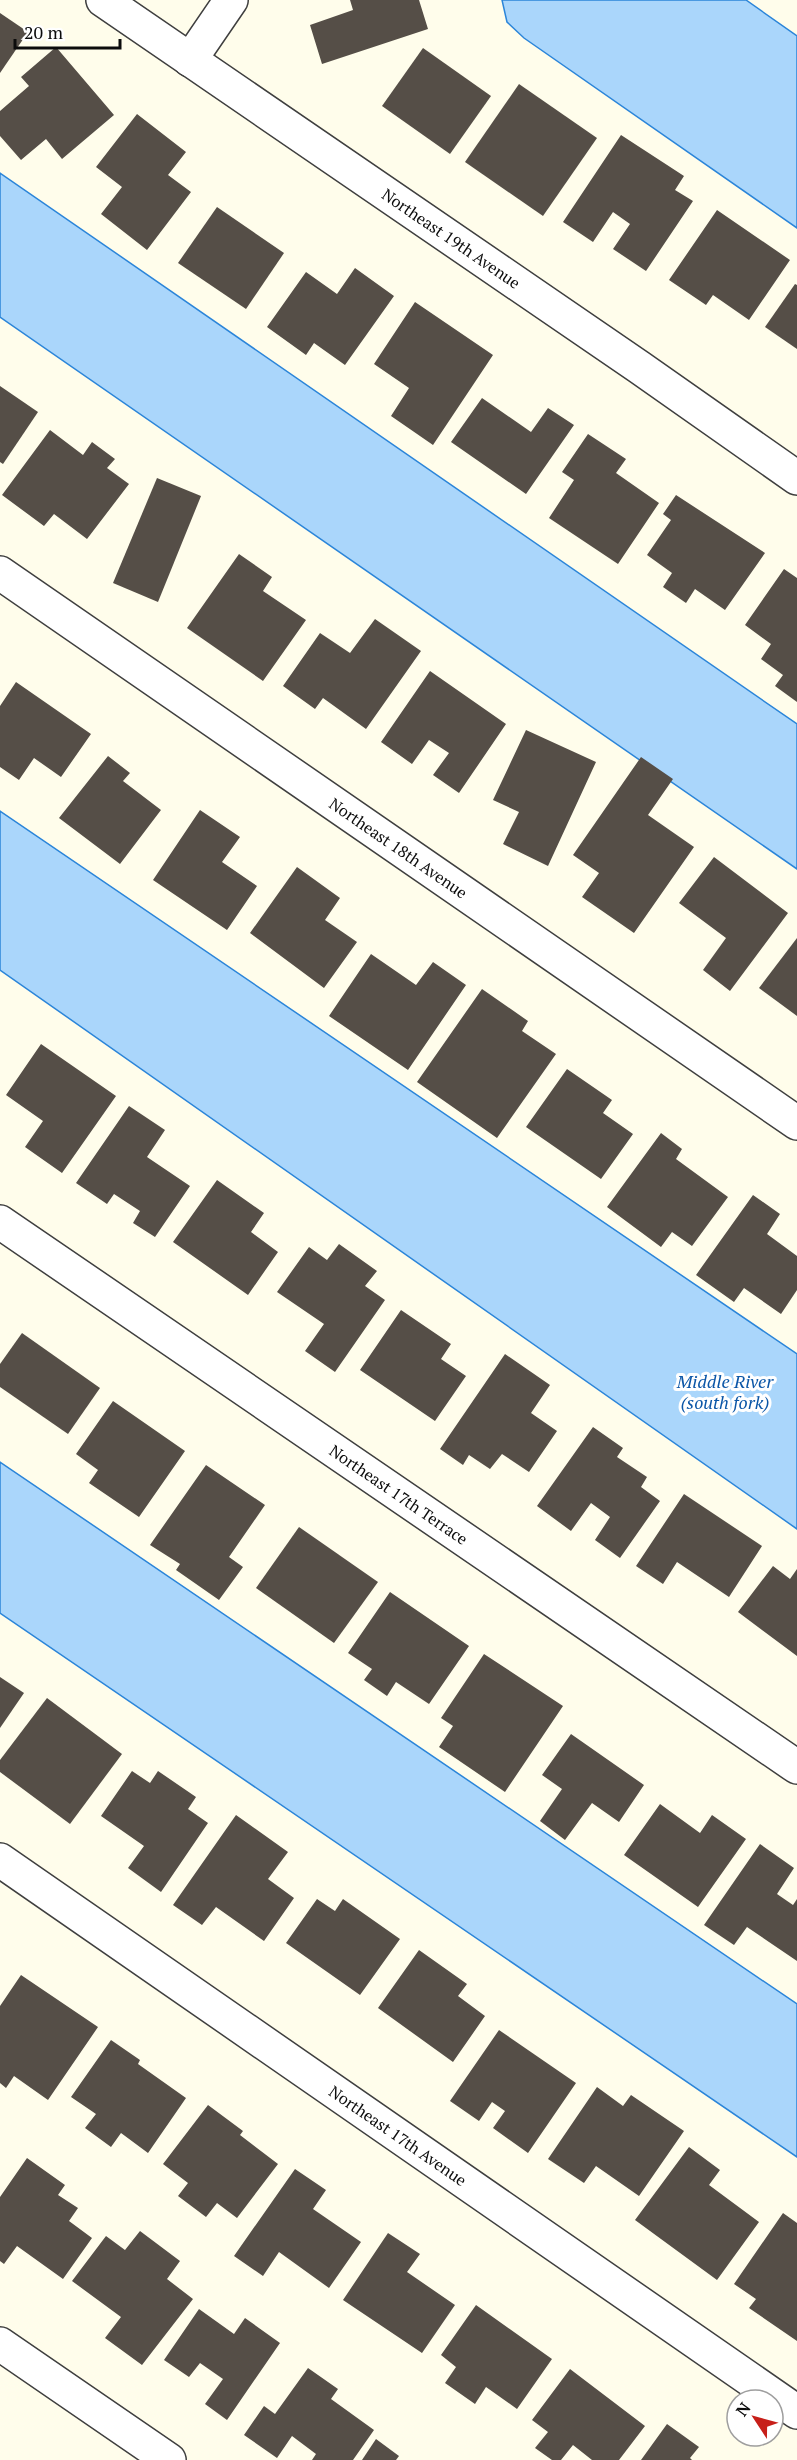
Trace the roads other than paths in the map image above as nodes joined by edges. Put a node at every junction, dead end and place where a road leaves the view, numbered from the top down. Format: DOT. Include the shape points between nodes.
graph roads {
  1 [pos="103,0"];
  2 [pos="231,0"];
  3 [pos="190,60"];
  4 [pos="797,478"];
  5 [pos="0,573"];
  6 [pos="797,1123"];
  7 [pos="0,1222"];
  8 [pos="797,1767"];
  9 [pos="0,1860"];
  10 [pos="0,2344"];
  11 [pos="797,2412"];
  12 [pos="169,2460"];
  1 -- 3 [label="street, Northeast 19th Avenue"];
  2 -- 3 [label="street"];
  3 -- 4 [label="street, Northeast 19th Avenue"];
  5 -- 6 [label="street, Northeast 18th Avenue"];
  7 -- 8 [label="street, Northeast 17th Terrace"];
  9 -- 11 [label="street, Northeast 17th Avenue"];
  10 -- 12 [label="street"];
}
